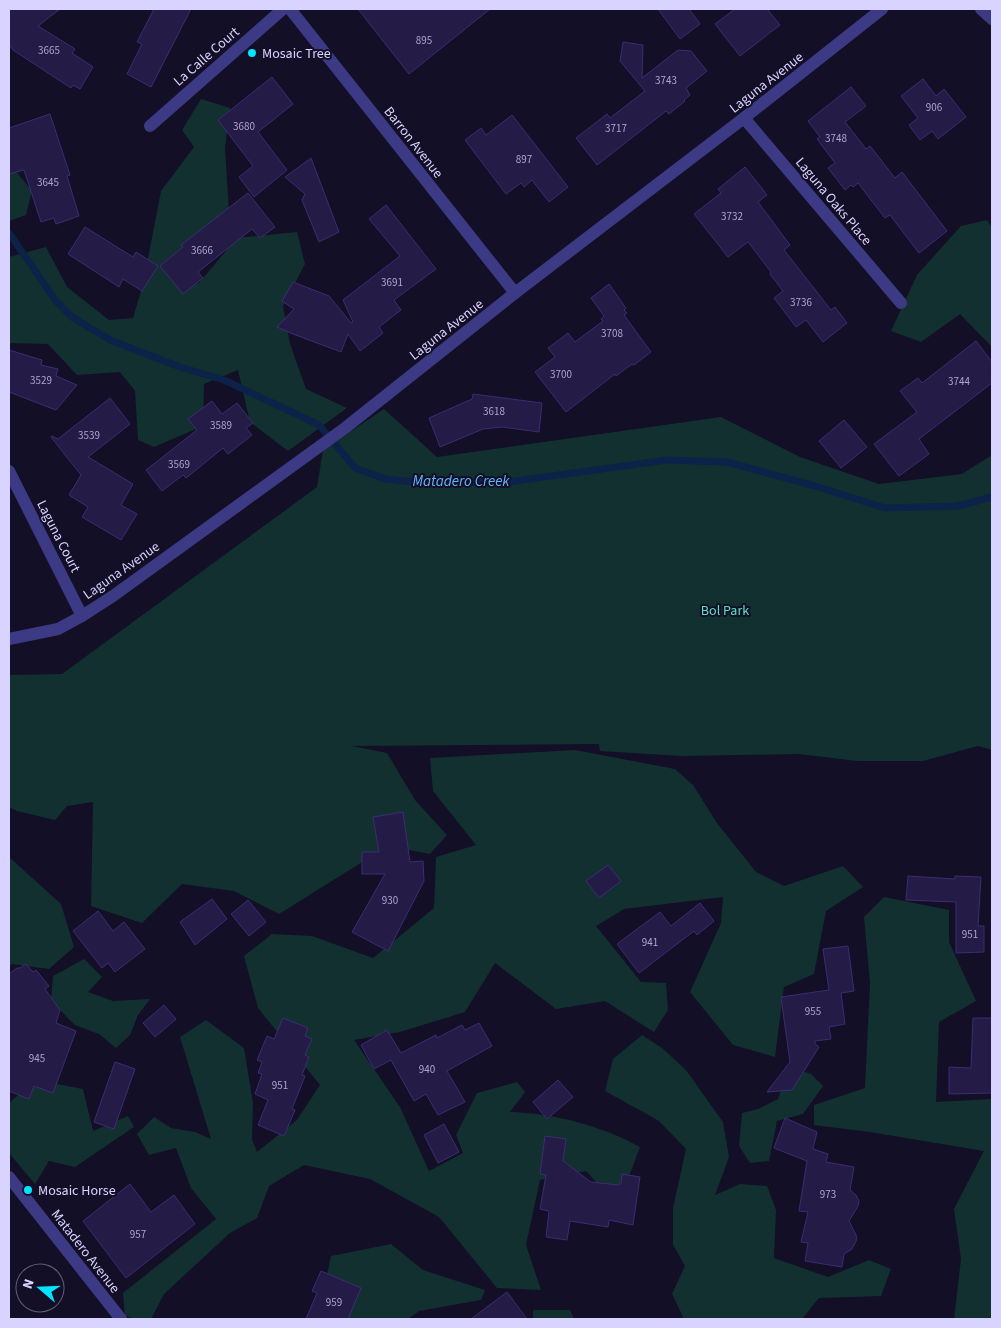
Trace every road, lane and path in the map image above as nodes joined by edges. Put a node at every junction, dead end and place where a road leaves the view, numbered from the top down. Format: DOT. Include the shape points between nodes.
graph roads {
  1 [pos="283,9"];
  2 [pos="290,9"];
  3 [pos="882,9"];
  4 [pos="981,9"];
  5 [pos="992,19"];
  6 [pos="744,118"];
  7 [pos="150,126"];
  8 [pos="515,293"];
  9 [pos="901,303"];
  10 [pos="9,470"];
  11 [pos="82,616"];
  12 [pos="9,639"];
  13 [pos="9,1177"];
  14 [pos="121,1319"];
  1 -- 7 [label="street, La Calle Court"];
  2 -- 8 [label="street, Barron Avenue"];
  3 -- 6 [label="street, Laguna Avenue"];
  4 -- 5 [label="street"];
  6 -- 8 [label="street, Laguna Avenue"];
  6 -- 9 [label="street, Laguna Oaks Place"];
  8 -- 11 [label="street, Laguna Avenue" via="345,428"];
  10 -- 11 [label="street, Laguna Court"];
  11 -- 12 [label="street, Laguna Avenue" via="58,628"];
  13 -- 14 [label="street, Matadero Avenue"];
}
